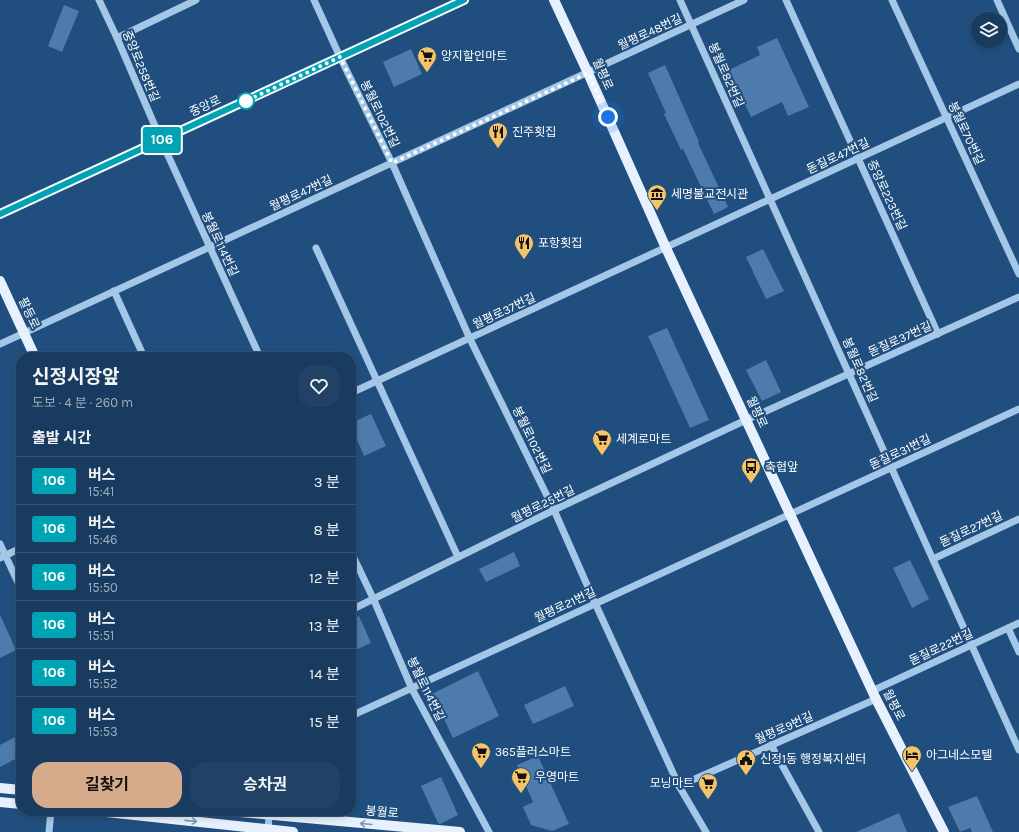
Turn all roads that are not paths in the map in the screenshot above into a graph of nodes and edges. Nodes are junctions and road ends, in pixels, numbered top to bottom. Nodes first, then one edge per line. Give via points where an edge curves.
1 (99, 0) edge
2 (196, 0) edge
3 (314, 0) edge
4 (464, 0) edge
5 (554, 0) edge
6 (680, 0) edge
7 (744, 0) edge
8 (786, 0) edge
9 (892, 0) edge
10 (996, 0) edge
11 (691, 25) junction
12 (117, 38) junction
13 (1019, 49) edge
14 (340, 57) junction
15 (588, 73) junction
16 (1019, 84) edge
17 (947, 118) junction
18 (161, 140) junction
19 (858, 159) junction
20 (392, 163) junction
21 (770, 199) junction
22 (0, 214) edge
23 (209, 248) junction
24 (316, 248) dead end
25 (666, 248) junction
26 (1019, 274) edge
27 (0, 281) edge
28 (114, 292) junction
29 (1019, 297) edge
30 (24, 333) junction
31 (938, 334) junction
32 (470, 339) junction
33 (0, 344) edge
34 (33, 352) edge
35 (142, 352) edge
36 (258, 352) edge
37 (849, 374) junction
38 (378, 381) junction
39 (356, 392) edge
40 (1019, 409) edge
41 (746, 420) junction
42 (892, 467) junction
43 (554, 510) junction
44 (789, 514) junction
45 (1019, 520) edge
46 (0, 544) edge
47 (16, 550) edge
48 (3, 557) edge
49 (458, 557) junction
50 (933, 559) junction
51 (356, 562) edge
52 (16, 580) edge
53 (373, 598) junction
54 (595, 603) junction
55 (356, 607) edge
56 (1019, 623) edge
57 (1008, 628) junction
58 (972, 645) junction
59 (1019, 652) edge
60 (412, 689) junction
61 (874, 695) junction
62 (356, 714) edge
63 (771, 745) junction
64 (1019, 750) edge
65 (679, 786) junction
66 (1, 787) edge
67 (16, 789) edge
68 (0, 802) edge
69 (16, 804) edge
70 (50, 816) edge
71 (140, 816) edge
72 (269, 816) edge
73 (280, 816) edge
74 (268, 831) edge
75 (48, 832) edge
76 (292, 832) edge
77 (460, 832) edge
78 (489, 832) edge
79 (706, 832) edge
80 (819, 832) edge
81 (944, 832) edge

1 - 12 street, 중앙로258번길
2 - 12 street
3 - 14 street, 봉월로102번길
4 - 14 main road, 중앙로
5 - 15 main road, 월평로
6 - 11 street, 봉월로82번길
7 - 11 street, 월평로48번길
8 - 19 street, 중앙로223번길
9 - 17 street, 봉월로70번길
10 - 13 street
11 - 15 street, 월평로48번길
11 - 21 street, 봉월로82번길
12 - 18 street, 중앙로258번길
14 - 18 main road, 중앙로
14 - 20 street, 봉월로102번길
15 - 20 street, 월평로47번길
15 - 25 main road, 월평로
16 - 17 street, 돋질로47번길
17 - 19 street, 돋질로47번길
17 - 26 street, 봉월로70번길
18 - 22 main road, 중앙로
18 - 23 street, 봉월로114번길
19 - 21 street, 돋질로47번길
19 - 31 street, 중앙로223번길
20 - 23 street, 월평로47번길
20 - 32 street, 봉월로102번길
21 - 25 street, 돋질로47번길
21 - 37 street, 봉월로82번길
23 - 28 street, 월평로47번길
23 - 36 street, 봉월로114번길
24 - 38 street
25 - 32 street, 월평로37번길
25 - 41 main road, 월평로
27 - 30 main road, 팔등로
28 - 30 street, 월평로47번길
28 - 35 street
29 - 31 street, 돋질로37번길
30 - 33 street, 월평로47번길
30 - 34 main road, 팔등로
31 - 37 street, 돋질로37번길
32 - 38 street, 월평로37번길
32 - 43 street, 봉월로102번길
37 - 41 street, 돋질로37번길
37 - 42 street, 봉월로82번길
38 - 39 street, 월평로37번길
38 - 49 street
40 - 42 street, 돋질로31번길
41 - 43 street, 월평로25번길
41 - 44 main road, 월평로
42 - 44 street, 돋질로31번길
42 - 50 street, 봉월로82번길
43 - 49 street, 월평로25번길
43 - 54 street, 봉월로102번길
44 - 54 street, 월평로21번길
44 - 61 main road, 월평로
45 - 50 street, 돋질로27번길
46 - 48 street
47 - 48 street
48 - 52 street
49 - 53 street, 월평로25번길
50 - 58 street, 봉월로82번길
51 - 53 street, 봉월로114번길
53 - 55 street, 월평로25번길
53 - 60 street, 봉월로114번길
54 - 60 street, 월평로21번길
54 - 65 street, 봉월로102번길
56 - 57 street, 돋질로22번길
57 - 58 street, 돋질로22번길
57 - 59 street
58 - 61 street, 돋질로22번길
58 - 64 street, 봉월로82번길
60 - 62 street, 월평로21번길
60 - 78 street, 봉월로114번길
61 - 63 street, 월평로9번길
61 - 81 main road, 월평로
63 - 65 street, 월평로9번길
63 - 80 street
65 - 79 street, 봉월로102번길
66 - 67 main road
68 - 69 main road
70 - 75 street
71 -> 74 main road
72 - 74 street
77 -> 73 main road, 봉월로
74 - 76 main road

